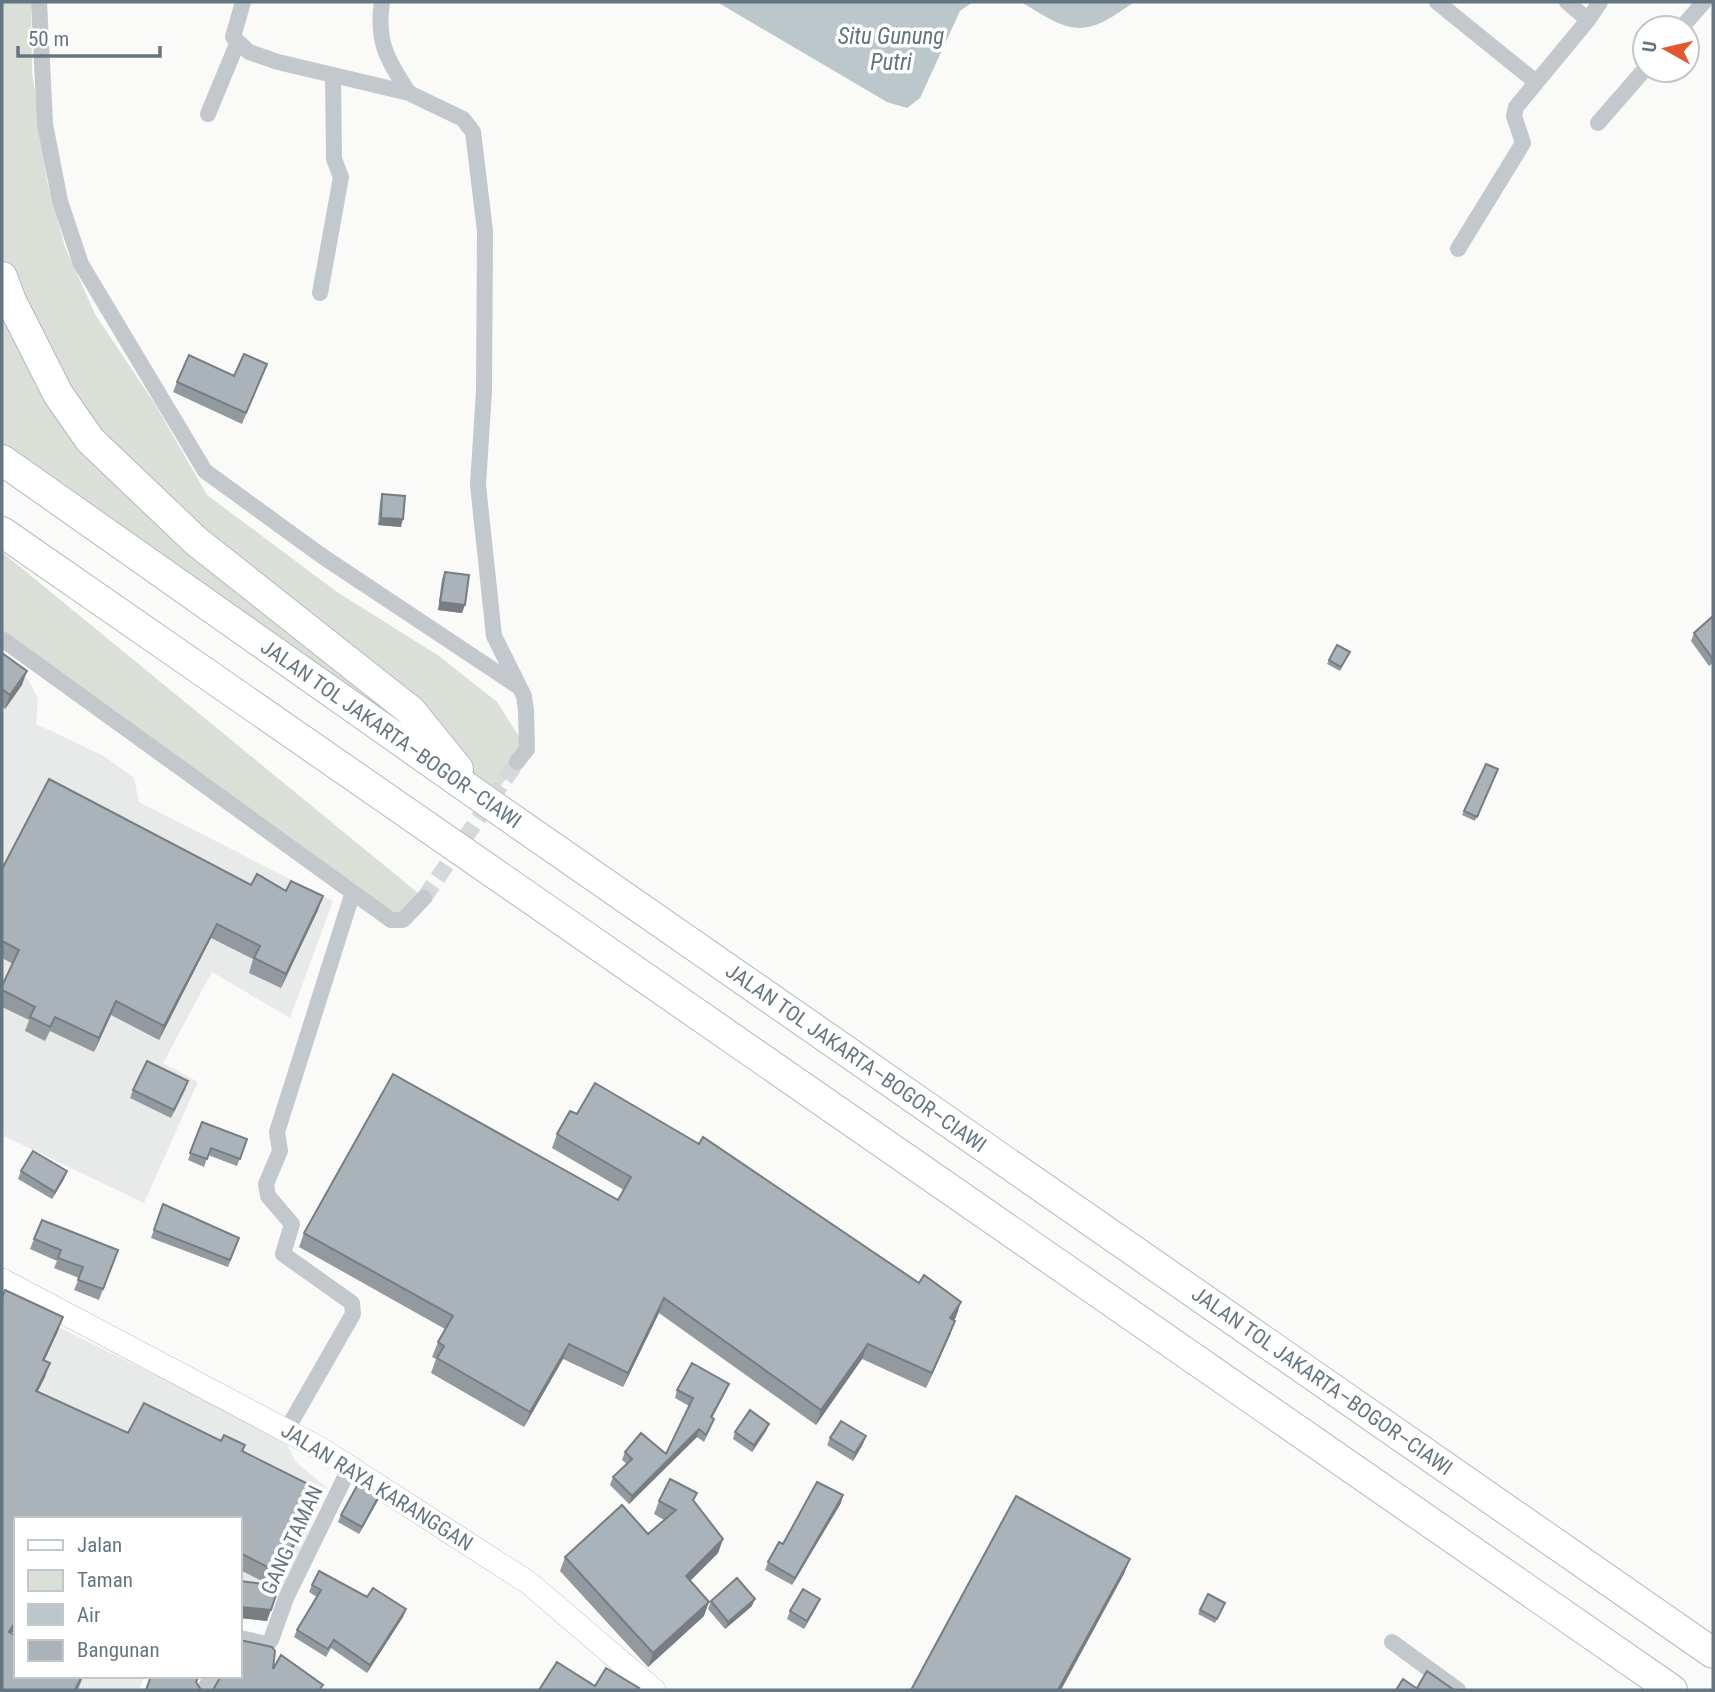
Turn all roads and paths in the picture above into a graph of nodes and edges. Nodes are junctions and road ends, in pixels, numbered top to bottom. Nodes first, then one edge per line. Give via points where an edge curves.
1 (39, 2) edge
2 (243, 2) edge
3 (382, 2) edge
4 (1437, 2) edge
5 (1567, 2) edge
6 (1600, 2) edge
7 (1588, 20) junction
8 (237, 44) junction
9 (333, 77) junction
10 (1536, 82) junction
11 (1632, 84) edge
12 (409, 93) junction
13 (208, 114) dead end
14 (1598, 123) dead end
15 (1458, 248) dead end
16 (2, 276) edge
17 (320, 293) dead end
18 (2, 460) edge
19 (2, 532) edge
20 (2, 639) edge
21 (516, 685) junction
22 (517, 762) tunnel mouth
23 (480, 796) junction
24 (352, 895) junction
25 (424, 898) tunnel mouth
26 (2, 1280) edge
27 (286, 1431) junction
28 (350, 1467) junction
29 (242, 1638) edge
30 (1392, 1642) dead end
31 (1713, 1653) edge
32 (654, 1690) edge
33 (1458, 1690) edge
34 (1672, 1690) edge

1 - 21 street via 45,124 60,201 81,264 205,471 322,556
2 - 8 street via 233,37
3 - 12 street via 381,43
4 - 10 street
5 - 7 street
6 - 7 street
7 - 10 street
8 - 9 street via 249,52
8 - 13 street
9 - 12 street
9 - 17 street via 334,159 341,177
10 - 15 street via 1514,111 1523,144
11 - 14 street
12 - 21 street via 463,119 473,132 485,231 478,485 494,636
16 - 23 highway via 58,394 90,440 196,541 411,711
18 - 23 highway, JALAN TOL JAKARTA–BOGOR–CIAWI
19 - 34 highway
20 - 24 street
21 - 22 street via 524,696 528,731 527,749
23 - 31 highway, JALAN TOL JAKARTA–BOGOR–CIAWI
24 - 25 street via 397,922
24 - 27 street via 276,1132 280,1150 266,1184 268,1196 292,1224 283,1254 352,1303 353,1314
26 - 27 street, JALAN RAYA KARANGGAN
27 - 28 street, JALAN RAYA KARANGGAN
28 - 29 street, GANG TAMAN via 286,1598 271,1640 267,1644
28 - 32 street, JALAN RAYA KARANGGAN via 528,1583
30 - 33 street

